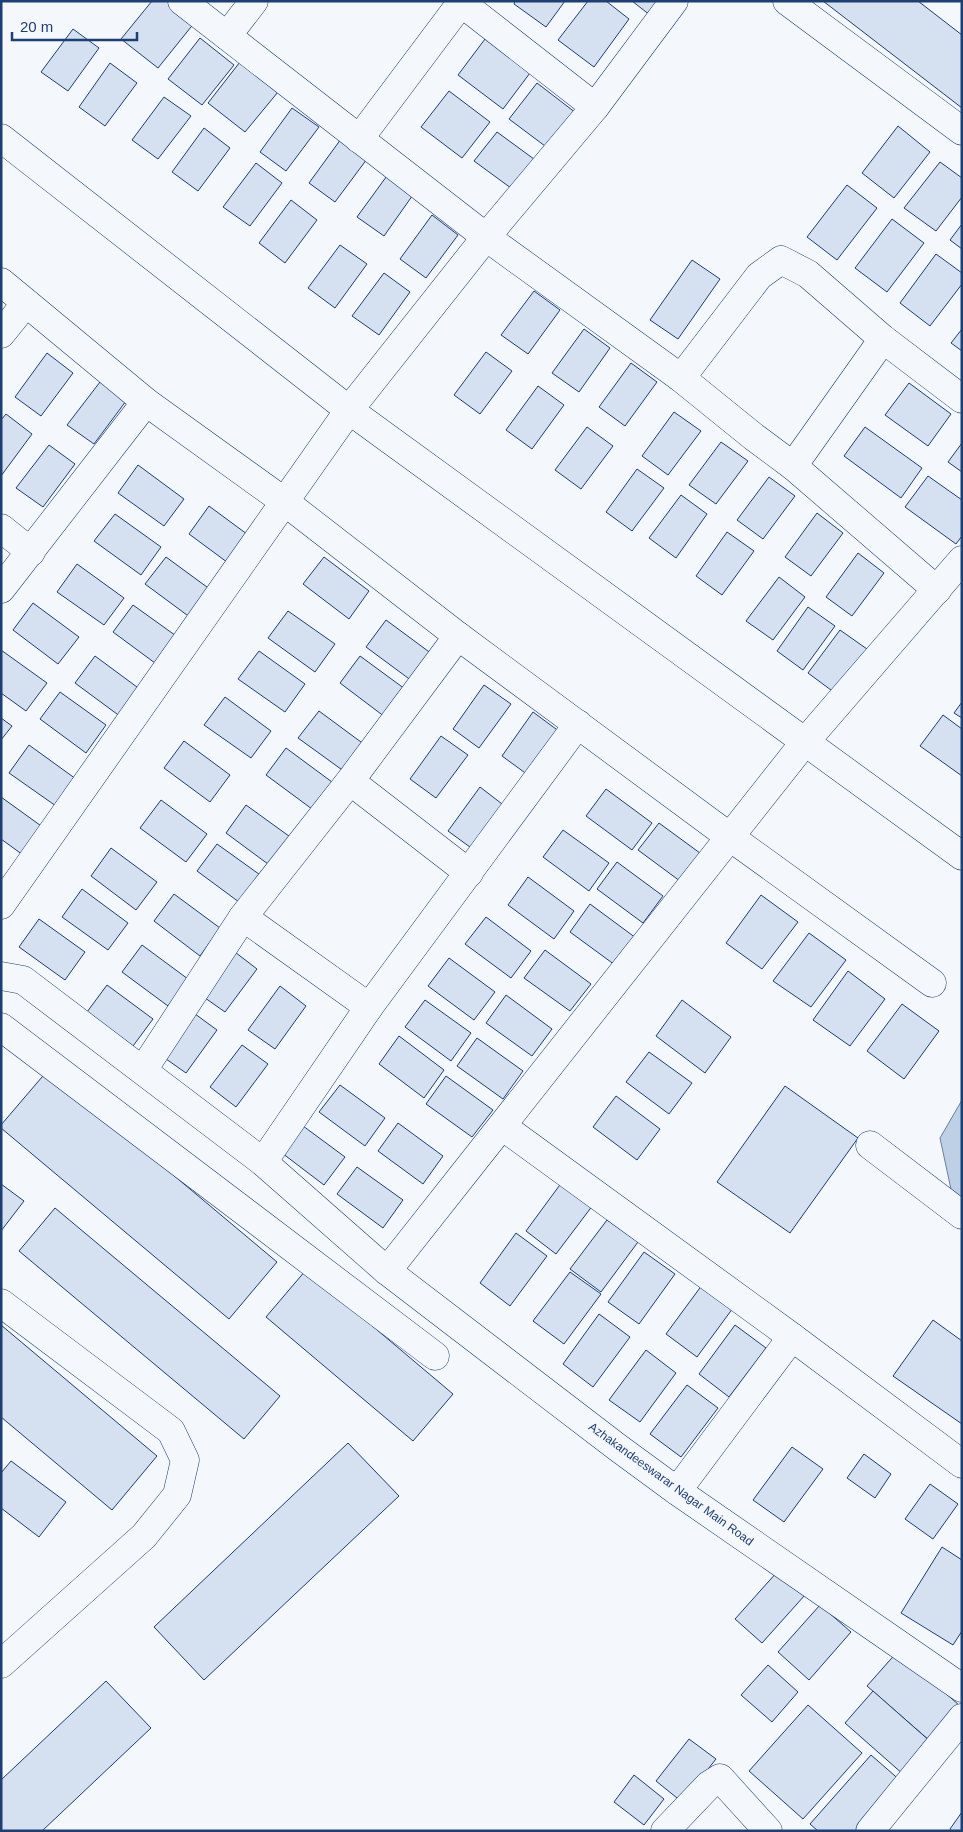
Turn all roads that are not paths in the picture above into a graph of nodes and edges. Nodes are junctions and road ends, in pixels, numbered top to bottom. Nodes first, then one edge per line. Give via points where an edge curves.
1 (182, 1) edge
2 (254, 1) edge
3 (674, 1) edge
4 (787, 1) edge
5 (460, 2) edge
6 (227, 36) junction
7 (595, 107) junction
8 (962, 131) edge
9 (1, 138) edge
10 (359, 139) junction
11 (486, 237) junction
12 (1, 282) edge
13 (26, 303) junction
14 (1, 334) edge
15 (883, 339) junction
16 (680, 378) junction
17 (962, 399) edge
18 (146, 402) junction
19 (349, 410) junction
20 (793, 466) junction
21 (285, 502) junction
22 (1, 528) edge
23 (31, 552) junction
24 (962, 560) edge
25 (1, 589) edge
26 (936, 590) junction
27 (458, 636) junction
28 (578, 724) junction
29 (804, 743) junction
30 (350, 781) junction
31 (730, 837) junction
32 (962, 856) edge
33 (469, 873) junction
34 (1, 904) edge
35 (244, 916) junction
36 (1, 976) edge
37 (932, 983) dead end
38 (369, 1007) junction
39 (1, 1027) edge
40 (143, 1070) junction
41 (502, 1126) junction
42 (870, 1145) dead end
43 (263, 1162) junction
44 (962, 1215) edge
45 (387, 1271) junction
46 (1, 1303) edge
47 (792, 1337) junction
48 (435, 1356) dead end
49 (962, 1464) edge
50 (677, 1491) junction
51 (1, 1664) edge
52 (962, 1688) edge
53 (962, 1718) edge
54 (665, 1831) edge
55 (768, 1831) edge
56 (870, 1831) edge

1 - 6 street
2 - 6 street
3 - 7 street
4 - 8 street
5 - 7 street
5 - 10 street
6 - 10 street
7 - 11 street
9 - 19 street
10 - 11 street
11 - 16 street
11 - 19 street
12 - 13 street
13 - 14 street
13 - 18 street
15 - 16 street via 808,274 781,260 759,276
15 - 17 street
15 - 20 street
16 - 20 street
18 - 21 street
18 - 23 street
19 - 21 street
19 - 29 street
20 - 26 street
21 - 27 street
21 - 34 street
22 - 23 street
23 - 25 street
24 - 26 street
26 - 29 street
27 - 28 street
27 - 30 street
28 - 31 street
28 - 33 street
29 - 31 street
29 - 32 street
30 - 33 street
30 - 35 street
31 - 37 street
31 - 41 street
33 - 38 street
35 - 38 street
35 - 40 street
36 - 40 street, Azhakandeeswarar Nagar Main Road via 23,980
38 - 43 street
39 - 48 street
40 - 43 street, Azhakandeeswarar Nagar Main Road
41 - 45 street
41 - 47 street
42 - 44 street
43 - 45 street, Azhakandeeswarar Nagar Main Road
45 - 50 street, Azhakandeeswarar Nagar Main Road
46 - 51 street via 171,1431 186,1460 177,1495 144,1536
47 - 49 street
47 - 50 street
50 - 52 street, Azhakandeeswarar Nagar Main Road
53 - 56 street
54 - 55 street via 709,1785 720,1778

